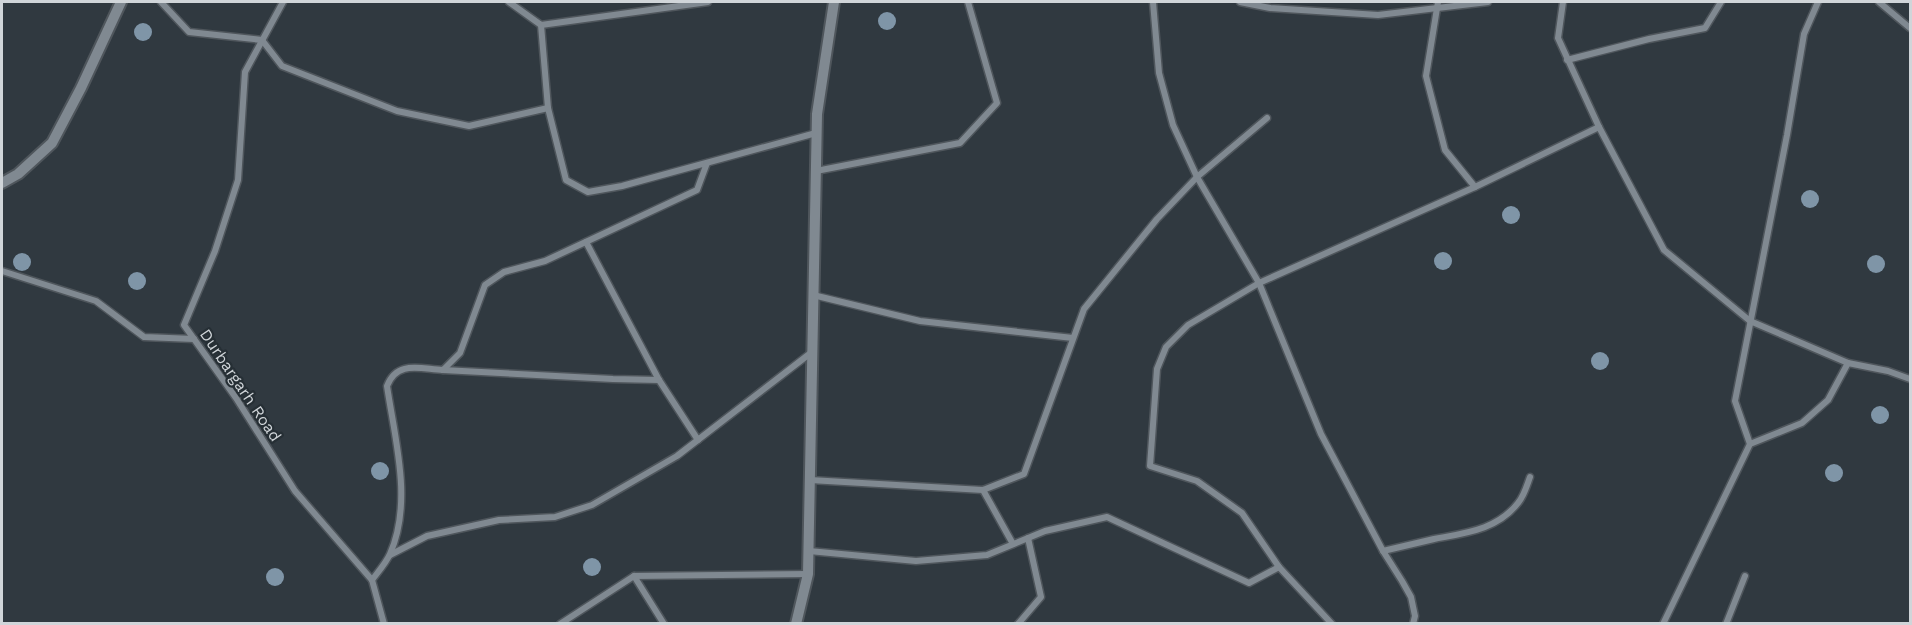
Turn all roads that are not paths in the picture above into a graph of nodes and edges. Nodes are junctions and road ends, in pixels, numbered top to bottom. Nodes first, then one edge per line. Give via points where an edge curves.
1 (121, 2) edge
2 (161, 2) edge
3 (283, 2) edge
4 (509, 2) edge
5 (708, 2) edge
6 (834, 2) edge
7 (968, 2) edge
8 (1153, 2) edge
9 (1244, 2) edge
10 (1488, 2) edge
11 (1563, 2) edge
12 (1721, 2) edge
13 (1818, 2) edge
14 (1879, 2) edge
15 (1438, 4) edge
16 (541, 24) junction
17 (1911, 28) edge
18 (262, 40) junction
19 (1567, 60) junction
20 (548, 108) junction
21 (1268, 118) dead end
22 (1599, 127) junction
23 (816, 133) junction
24 (707, 163) junction
25 (816, 171) junction
26 (1197, 177) junction
27 (2, 183) edge
28 (1475, 187) junction
29 (586, 242) junction
30 (2, 272) edge
31 (1259, 283) junction
32 (813, 296) junction
33 (1750, 321) junction
34 (1073, 338) junction
35 (194, 339) junction
36 (812, 352) junction
37 (1848, 363) junction
38 (443, 370) junction
39 (1911, 379) edge
40 (659, 380) junction
41 (698, 440) junction
42 (1750, 444) junction
43 (1530, 477) dead end
44 (810, 480) junction
45 (983, 490) junction
46 (1028, 538) junction
47 (1013, 544) junction
48 (1383, 551) junction
49 (809, 552) junction
50 (390, 555) junction
51 (1278, 567) junction
52 (808, 573) junction
53 (634, 576) junction
54 (1745, 576) dead end
55 (372, 580) junction
56 (384, 624) edge
57 (560, 624) edge
58 (664, 624) edge
59 (796, 624) edge
60 (1018, 624) edge
61 (1332, 624) edge
62 (1413, 624) edge
63 (1663, 624) edge
64 (1726, 624) edge

1 - 27 street via 52,143
2 - 18 street via 189,32
3 - 18 street, Durbargarh Road
4 - 16 street
5 - 16 street
6 - 23 street
7 - 25 street via 997,103 960,143
8 - 26 street via 1159,73 1173,125
9 - 15 street via 1270,8 1378,15
10 - 15 street
11 - 19 street via 1558,38
12 - 19 street via 1705,28
13 - 33 street via 1804,34
14 - 17 street
15 - 28 street via 1426,76 1445,150
16 - 20 street
18 - 20 street via 282,66 397,111 469,126
18 - 35 street, Durbargarh Road via 245,72 238,180 184,325
19 - 22 street
20 - 24 street via 566,180 588,192
21 - 26 street
22 - 28 street
22 - 33 street via 1664,250
23 - 24 street
23 - 25 street
24 - 29 street via 697,190
25 - 32 street
26 - 31 street
26 - 34 street via 1157,219 1084,309
28 - 31 street
29 - 38 street via 545,261 504,272 485,285 460,353
29 - 40 street
30 - 35 street via 96,301 144,337
31 - 48 street via 1321,434
31 - 51 street via 1188,325 1166,347 1157,369 1150,466 1197,481 1242,513
32 - 34 street via 920,321
32 - 36 street
33 - 37 street
33 - 42 street via 1735,402
34 - 45 street via 1024,474
35 - 55 street, Durbargarh Road via 295,491
36 - 41 street
36 - 44 street
37 - 39 street
37 - 42 street via 1828,400 1802,423
38 - 40 street
38 - 50 street via 405,368 396,371 387,386 400,467 402,515
40 - 41 street
41 - 50 street via 592,505 555,517 499,520 427,536
42 - 63 street
43 - 48 street via 1520,502 1494,524
44 - 45 street
44 - 49 street
45 - 47 street
46 - 47 street
46 - 51 street via 1107,517 1249,583
46 - 60 street via 1041,597
47 - 49 street via 987,555 916,561
48 - 62 street via 1411,597
49 - 52 street
50 - 55 street
51 - 61 street
52 - 53 street
52 - 59 street
53 - 57 street
53 - 58 street
54 - 64 street
55 - 56 street, Durbargarh Road

